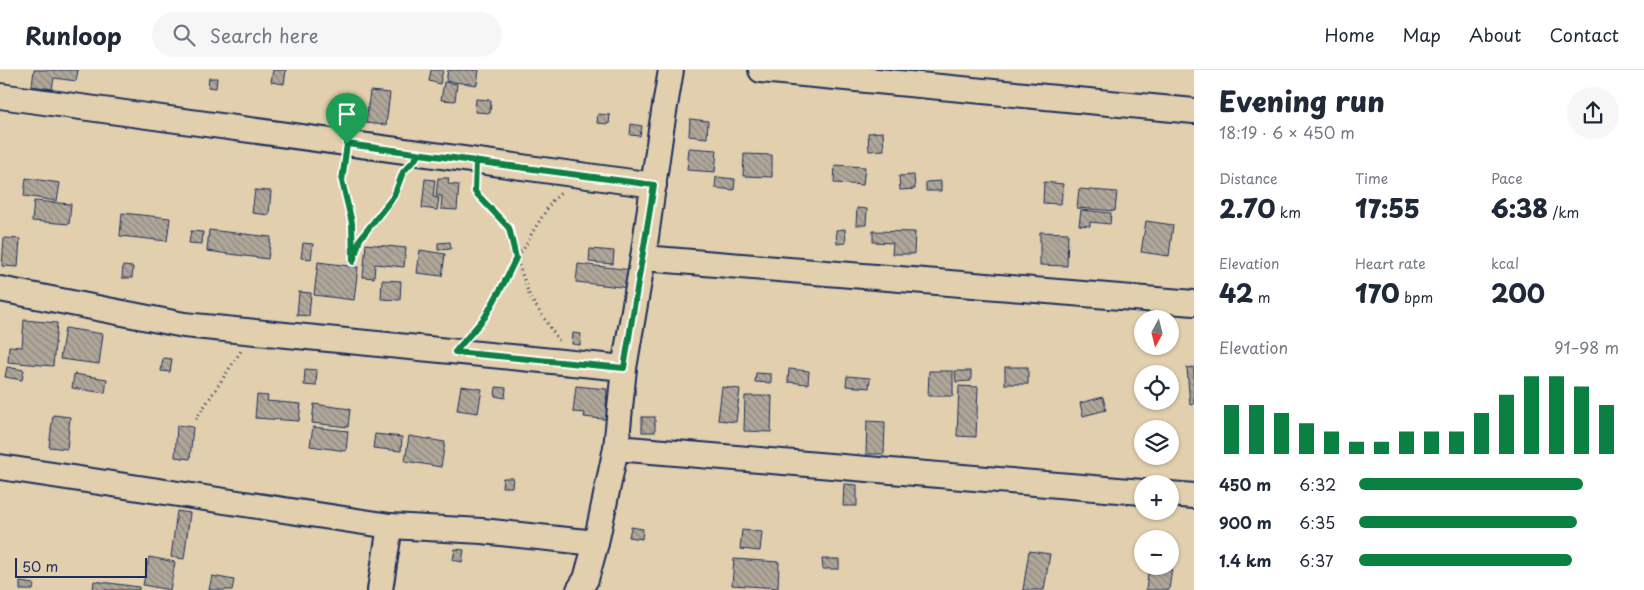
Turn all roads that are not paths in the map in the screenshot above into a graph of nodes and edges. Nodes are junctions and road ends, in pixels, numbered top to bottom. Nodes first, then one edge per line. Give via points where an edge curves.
1 (671, 70) edge
2 (761, 70) edge
3 (0, 96) edge
4 (1194, 111) edge
5 (654, 185) junction
6 (643, 258) junction
7 (0, 289) edge
8 (1194, 303) edge
9 (624, 368) junction
10 (616, 448) junction
11 (0, 466) edge
12 (1134, 491) edge
13 (1179, 495) edge
14 (1194, 496) edge
15 (390, 526) junction
16 (596, 543) junction
17 (586, 586) edge
18 (380, 590) edge

1 - 5 street
2 - 4 street
3 - 5 street
5 - 6 street
6 - 8 street
6 - 9 street
7 - 9 street via 184,325
9 - 10 street
10 - 12 street
10 - 16 street
11 - 15 street
13 - 14 street
15 - 16 street via 482,531
15 - 18 street
16 - 17 street

